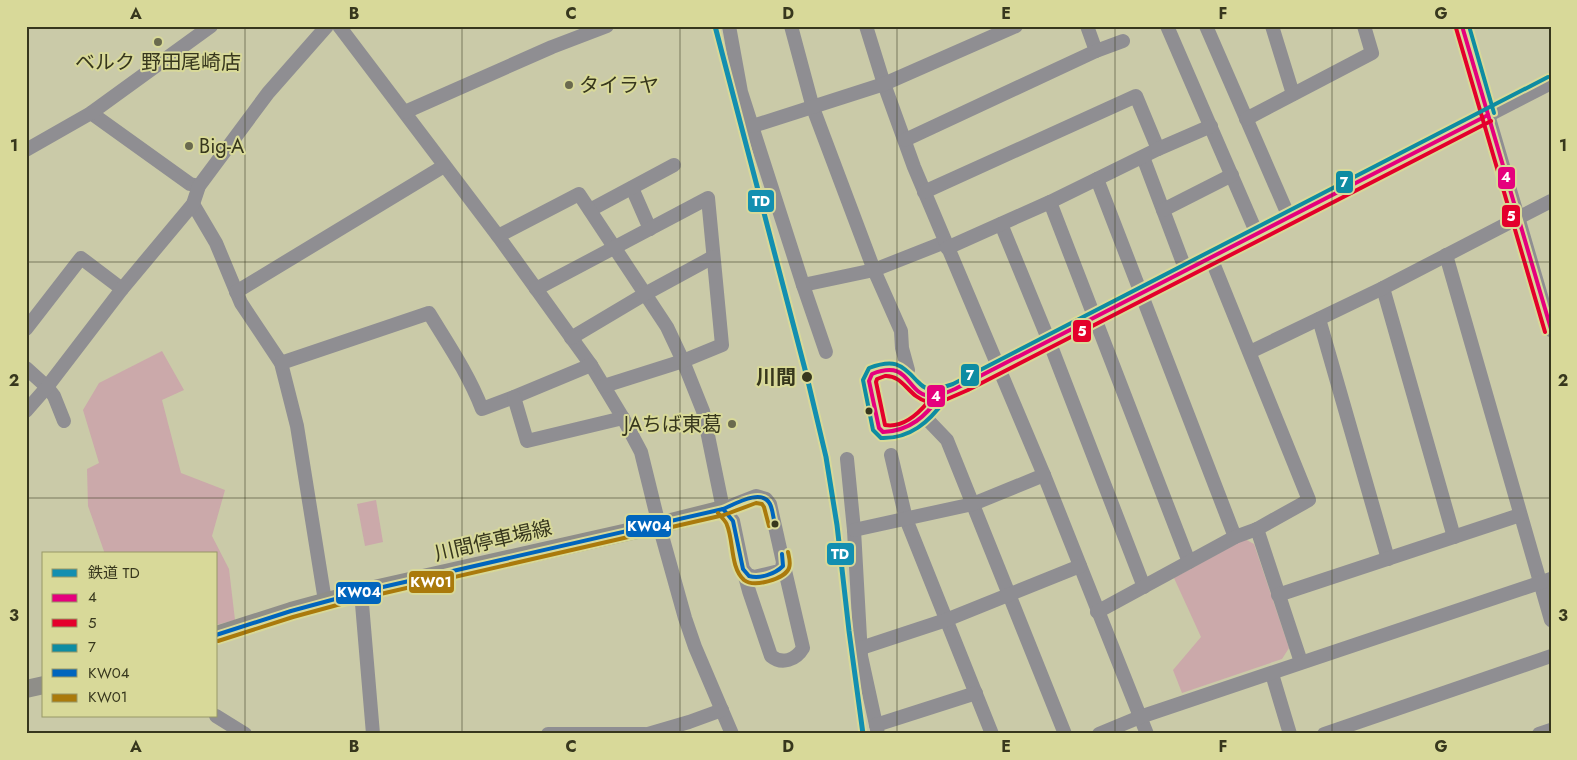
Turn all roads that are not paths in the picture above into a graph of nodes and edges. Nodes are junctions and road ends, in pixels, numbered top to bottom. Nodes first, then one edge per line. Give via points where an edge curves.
1 (211, 26) edge
2 (327, 26) edge
3 (339, 26) edge
4 (607, 26) edge
5 (729, 26) edge
6 (791, 26) edge
7 (1016, 26) edge
8 (1087, 26) edge
9 (1167, 26) edge
10 (1206, 26) edge
11 (1272, 26) edge
12 (1364, 26) edge
13 (1462, 26) edge
14 (871, 28) edge
15 (1123, 41) dead end
16 (1096, 51) junction
17 (1551, 83) edge
18 (884, 84) junction
19 (1292, 94) junction
20 (813, 108) junction
21 (405, 112) junction
22 (91, 113) junction
23 (1488, 115) junction
24 (1246, 119) junction
25 (753, 126) junction
26 (1211, 126) junction
27 (905, 140) junction
28 (1158, 149) junction
29 (26, 150) edge
30 (1143, 157) junction
31 (674, 165) dead end
32 (444, 166) junction
33 (1232, 175) junction
34 (1097, 179) junction
35 (199, 186) junction
36 (632, 188) junction
37 (924, 192) junction
38 (1551, 200) edge
39 (1050, 202) junction
40 (193, 204) junction
41 (590, 210) junction
42 (1163, 210) junction
43 (1289, 217) junction
44 (1517, 217) junction
45 (1001, 224) junction
46 (650, 229) junction
47 (1257, 234) junction
48 (498, 236) junction
49 (946, 245) junction
50 (614, 248) junction
51 (1446, 255) junction
52 (713, 257) junction
53 (1211, 258) junction
54 (874, 270) junction
55 (1186, 271) junction
56 (804, 285) junction
57 (1383, 288) junction
58 (122, 289) junction
59 (536, 289) junction
60 (236, 292) junction
61 (646, 294) junction
62 (1140, 294) junction
63 (1094, 318) junction
64 (1319, 319) junction
65 (26, 329) edge
66 (1551, 330) edge
67 (571, 338) junction
68 (1049, 341) junction
69 (826, 352) dead end
70 (1250, 352) junction
71 (684, 361) junction
72 (281, 363) junction
73 (591, 365) junction
74 (998, 367) junction
75 (26, 368) edge
76 (905, 376) junction
77 (604, 386) junction
78 (47, 388) junction
79 (941, 395) junction
80 (514, 397) junction
81 (26, 411) edge
82 (924, 416) junction
83 (623, 418) junction
84 (64, 421) dead end
85 (891, 455) dead end
86 (847, 460) dead end
87 (1044, 475) junction
88 (973, 504) junction
89 (731, 511) junction
90 (1520, 515) junction
91 (906, 520) junction
92 (658, 525) junction
93 (1257, 529) junction
94 (854, 530) junction
95 (1235, 537) junction
96 (1454, 537) junction
97 (1388, 559) junction
98 (783, 562) junction
99 (1189, 562) junction
100 (1080, 566) junction
101 (743, 568) junction
102 (1545, 581) edge
103 (1144, 586) junction
104 (361, 592) junction
105 (1010, 595) junction
106 (1278, 595) junction
107 (325, 602) junction
108 (1097, 612) junction
109 (946, 620) junction
110 (1551, 620) edge
111 (218, 634) edge
112 (861, 648) junction
113 (1551, 656) edge
114 (1301, 662) junction
115 (1272, 674) junction
116 (42, 685) edge
117 (26, 689) edge
118 (976, 693) junction
119 (722, 710) junction
120 (218, 717) edge
121 (1140, 717) junction
122 (877, 729) edge
123 (1551, 730) edge
124 (245, 734) edge
125 (373, 734) edge
126 (548, 734) edge
127 (646, 734) edge
128 (732, 734) edge
129 (992, 734) edge
130 (1065, 734) edge
131 (1099, 734) edge
132 (1147, 734) edge
133 (1290, 734) edge
134 (1324, 734) edge
135 (1539, 734) edge

1 - 22 street
2 - 35 street via 268,93
3 - 21 street
4 - 21 street
5 - 25 street via 742,92
6 - 20 street
7 - 18 street
8 - 16 street
9 - 26 street
10 - 24 street
11 - 19 street
12 - 19 street via 1372,53
13 - 23 street
14 - 18 street
15 - 16 street
16 - 27 street
17 - 23 street
18 - 20 street
18 - 27 street
19 - 24 street
20 - 25 street
20 - 54 street
21 - 32 street
22 - 29 street
22 - 35 street via 190,184
23 - 43 street
23 - 44 street
24 - 43 street
25 - 56 street
26 - 28 street
26 - 33 street
27 - 37 street
28 - 30 street
28 - 37 street via 1136,96
30 - 34 street
30 - 42 street
31 - 36 street
32 - 48 street
32 - 60 street
33 - 42 street
33 - 47 street
34 - 39 street
34 - 62 street
35 - 40 street
36 - 41 street
36 - 46 street
37 - 49 street
38 - 44 street
39 - 45 street
39 - 63 street
40 - 58 street
40 - 60 street via 216,243
41 - 48 street via 579,194
41 - 50 street
42 - 55 street
43 - 47 street
44 - 51 street
44 - 66 street
45 - 49 street
45 - 68 street
46 - 50 street
46 - 52 street via 708,198
47 - 53 street
48 - 59 street
49 - 54 street
49 - 74 street
50 - 59 street
50 - 61 street
51 - 57 street
51 - 90 street
52 - 61 street
52 - 71 street via 722,345
53 - 55 street
53 - 70 street
54 - 56 street
54 - 76 street via 901,331 908,370
55 - 62 street
56 - 69 street
57 - 64 street
57 - 96 street
58 - 65 street via 81,258
58 - 78 street
59 - 67 street
60 - 72 street
61 - 67 street
61 - 71 street
62 - 63 street
62 - 95 street
63 - 68 street
63 - 99 street
64 - 70 street
64 - 97 street
67 - 73 street
68 - 74 street
68 - 103 street
70 - 93 street via 1309,500
71 - 77 street
71 - 89 street via 703,411
72 - 80 street via 430,313 461,364 482,409
72 - 107 street via 297,426
73 - 77 street
73 - 80 street
74 - 79 street
74 - 87 street
75 - 78 street
76 - 79 street via 920,393
76 - 82 street via 887,369 872,374 869,381 879,428 883,432 900,430
77 - 83 street
78 - 81 street
78 - 84 street via 54,396
79 - 82 street
80 - 83 street via 527,441
82 - 88 street via 947,440
83 - 92 street via 641,452
85 - 91 street
86 - 94 street
87 - 88 street
87 - 100 street
88 - 91 street
88 - 105 street
89 - 92 main road, 川間停車場線
89 - 98 street via 760,496 766,499 770,504
89 - 101 street
90 - 96 street
90 - 102 street
91 - 94 street
91 - 109 street
92 - 104 main road, 川間停車場線
92 - 119 street via 695,647
93 - 95 street
93 - 106 street
94 - 112 street
95 - 99 street
96 - 97 street
97 - 106 street
98 - 101 street via 779,571 754,577
98 - 101 street via 802,648 795,658 783,661 771,656
99 - 103 street
100 - 105 street
100 - 108 street
102 - 110 street
102 - 114 street
103 - 108 street
104 - 107 main road, 川間停車場線
104 - 125 street
105 - 109 street
105 - 130 street
106 - 114 street
107 - 111 main road, 川間停車場線
108 - 121 street
109 - 112 street
109 - 118 street
112 - 122 street
113 - 134 street
114 - 115 street
115 - 121 street
115 - 133 street
116 - 117 main road
118 - 122 street
118 - 129 street
119 - 127 street
119 - 128 street
120 - 124 street
121 - 131 street
121 - 132 street
123 - 135 street
126 - 127 street

